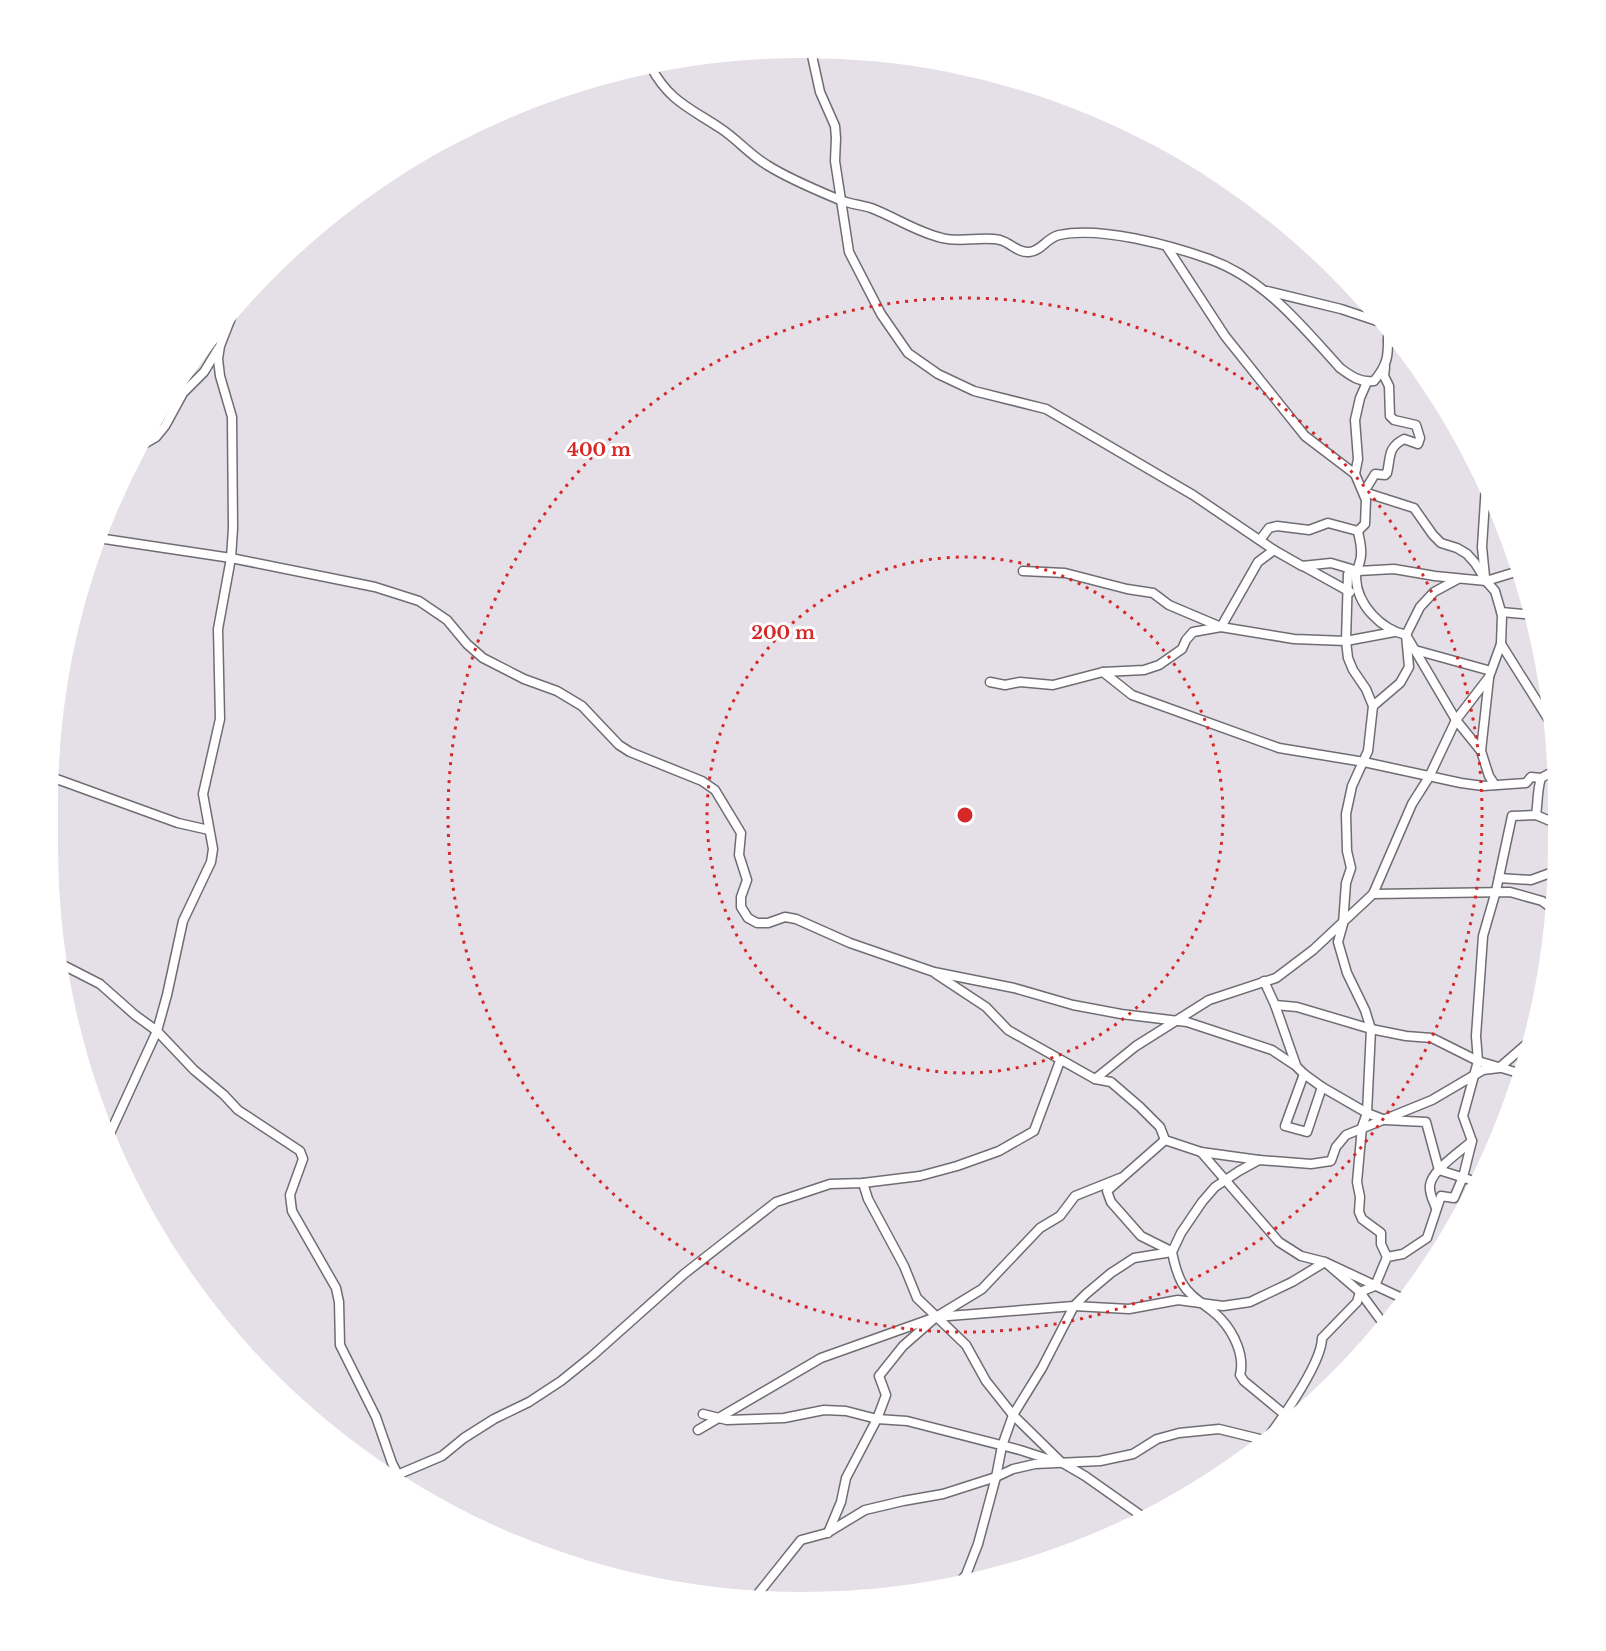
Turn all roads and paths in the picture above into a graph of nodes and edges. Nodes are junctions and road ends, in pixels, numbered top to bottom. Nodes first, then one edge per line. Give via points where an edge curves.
1 (813, 58) edge
2 (654, 74) edge
3 (842, 201) junction
4 (1167, 247) junction
5 (1264, 290) junction
6 (1368, 318) edge
7 (224, 335) edge
8 (1388, 343) edge
9 (220, 346) junction
10 (1385, 367) junction
11 (1367, 382) junction
12 (154, 438) edge
13 (1355, 474) junction
14 (1364, 492) junction
15 (1487, 509) edge
16 (1358, 531) junction
17 (107, 539) edge
18 (1260, 540) junction
19 (1274, 550) junction
20 (231, 558) junction
21 (1302, 566) junction
22 (1023, 571) dead end
23 (1358, 571) junction
24 (1511, 573) edge
25 (1461, 577) junction
26 (1485, 581) junction
27 (1348, 590) junction
28 (1361, 598) junction
29 (1501, 612) junction
30 (1523, 614) edge
31 (1221, 627) junction
32 (1394, 632) junction
33 (1406, 636) junction
34 (1346, 641) junction
35 (1501, 644) junction
36 (1415, 650) junction
37 (1103, 672) junction
38 (1490, 674) junction
39 (990, 682) dead end
40 (1373, 706) junction
41 (1541, 708) edge
42 (1456, 720) junction
43 (1481, 751) junction
44 (1364, 762) junction
45 (1547, 775) edge
46 (1429, 777) junction
47 (1541, 778) junction
48 (59, 780) edge
49 (1496, 785) junction
50 (1536, 815) junction
51 (1548, 820) edge
52 (209, 830) junction
53 (1547, 874) edge
54 (1499, 878) junction
55 (1496, 891) junction
56 (1373, 894) junction
57 (1545, 904) edge
58 (1343, 924) junction
59 (69, 968) edge
60 (934, 972) junction
61 (1264, 981) junction
62 (1275, 1005) junction
63 (1174, 1021) junction
64 (1371, 1029) junction
65 (157, 1031) junction
66 (1519, 1051) edge
67 (1060, 1061) junction
68 (1478, 1061) junction
69 (1296, 1066) junction
70 (1499, 1068) junction
71 (1513, 1072) edge
72 (1304, 1074) junction
73 (1473, 1077) junction
74 (1095, 1079) junction
75 (1322, 1087) junction
76 (1367, 1113) junction
77 (1385, 1120) junction
78 (113, 1127) edge
79 (1362, 1127) junction
80 (1165, 1140) junction
81 (1472, 1141) junction
82 (1201, 1152) junction
83 (1259, 1160) junction
84 (1439, 1170) junction
85 (1463, 1177) junction
86 (1120, 1179) junction
87 (1470, 1179) edge
88 (1224, 1180) junction
89 (863, 1184) junction
90 (1436, 1208) junction
91 (1172, 1252) junction
92 (1387, 1257) junction
93 (1325, 1262) junction
94 (1375, 1286) junction
95 (1360, 1292) junction
96 (1398, 1296) edge
97 (1202, 1304) junction
98 (1074, 1306) junction
99 (936, 1317) junction
100 (1380, 1319) edge
101 (703, 1414) dead end
102 (1284, 1414) junction
103 (1013, 1415) junction
104 (720, 1418) junction
105 (1281, 1418) edge
106 (877, 1419) junction
107 (698, 1430) dead end
108 (1257, 1438) edge
109 (1002, 1446) junction
110 (1060, 1462) junction
111 (396, 1471) edge
112 (400, 1474) edge
113 (996, 1477) junction
114 (1137, 1513) edge
115 (828, 1533) junction
116 (966, 1574) edge
117 (760, 1591) edge

1 - 3 street via 820,92 835,126 835,161
2 - 3 street via 671,96 766,165
3 - 4 street via 871,208 945,239 1000,240 1028,253 1060,234 1117,235
3 - 18 street via 849,252 881,314 908,353 974,391 1046,409 1193,495
4 - 5 street via 1211,260
4 - 13 street via 1225,336 1305,436
5 - 6 street
5 - 11 street via 1340,368
7 - 9 street
8 - 10 street
9 - 12 street
9 - 20 street via 220,376 232,417
10 - 11 street via 1374,381
10 - 14 street via 1390,416 1416,425 1420,438 1418,444 1404,439 1394,445 1387,473 1375,474
11 - 13 street via 1355,420
13 - 14 street
14 - 16 street via 1365,524
14 - 26 street via 1414,508 1432,535 1467,555
15 - 26 street via 1482,547
16 - 18 street via 1328,523 1309,530 1277,526 1269,528
16 - 23 street via 1362,554
17 - 20 street
18 - 19 street
19 - 21 street
19 - 31 street via 1258,562
20 - 52 street via 218,630 220,719 203,794
20 - 60 street via 375,587 419,601 447,620 483,658 582,706 619,745 715,790 741,833 739,855 747,880 741,907 748,918 757,923 785,917 796,919 850,943
21 - 23 street via 1331,563
21 - 27 street
22 - 31 street via 1065,573 1153,593 1169,605
23 - 25 street via 1394,569
23 - 27 street via 1348,574
23 - 28 street
24 - 26 street
25 - 26 street
25 - 33 street via 1434,592 1420,607
26 - 29 street via 1495,591
27 - 28 street
27 - 34 street
28 - 32 street via 1378,620
29 - 30 street
29 - 35 street
31 - 34 street via 1294,639
31 - 37 street via 1193,632 1182,649 1159,665 1144,670
32 - 33 street
32 - 34 street
33 - 36 street
33 - 40 street via 1410,667 1400,683
34 - 40 street via 1348,658
35 - 38 street
35 - 41 street
36 - 38 street
36 - 42 street
37 - 39 street via 1053,685
37 - 44 street via 1132,695 1280,748
38 - 42 street
38 - 43 street
40 - 44 street
42 - 43 street
42 - 46 street
43 - 49 street
44 - 46 street
44 - 58 street via 1352,786 1346,814 1351,868
45 - 47 street
46 - 49 street
46 - 56 street via 1412,804
47 - 49 street
47 - 50 street
48 - 52 street via 178,823
50 - 51 street
50 - 54 street via 1512,816
52 - 65 street via 211,862 183,921
53 - 54 street via 1530,879
54 - 55 street
55 - 56 street
55 - 57 street via 1525,895
55 - 68 street via 1483,936
56 - 58 street
58 - 61 street via 1293,967
58 - 64 street via 1338,942
59 - 65 street via 100,984
60 - 63 street via 1014,988 1072,1005
60 - 67 street via 986,1007 1008,1030
61 - 62 street
61 - 63 street via 1209,1000
62 - 64 street via 1297,1007
62 - 69 street
63 - 69 street via 1272,1050
63 - 74 street
64 - 68 street via 1432,1038
64 - 76 street
65 - 78 street
65 - 111 street via 238,1110 300,1151 303,1159 291,1195 292,1211 336,1288 340,1345 376,1417
66 - 70 street
67 - 74 street
67 - 89 street via 1034,1131 999,1151 957,1166
68 - 70 street
68 - 73 street
69 - 72 street
70 - 71 street
70 - 73 street via 1483,1070
72 - 75 street
72 - 75 street via 1285,1126 1307,1132
73 - 77 street
73 - 81 street via 1463,1116
74 - 80 street via 1111,1082 1120,1089 1160,1127
75 - 76 street
76 - 77 street
76 - 79 street
77 - 79 street
77 - 84 street via 1426,1122
79 - 83 street via 1346,1135 1331,1161 1311,1164
79 - 92 street via 1357,1182 1359,1212 1381,1233
80 - 82 street
80 - 86 street
81 - 84 street
81 - 85 street
82 - 83 street
82 - 88 street
83 - 88 street
84 - 85 street
84 - 90 street via 1430,1183
85 - 87 street
85 - 90 street via 1455,1198 1441,1196
86 - 91 street via 1107,1191 1111,1202 1141,1236
86 - 99 street via 1075,1196 1060,1216 1040,1228 982,1289
88 - 91 street via 1202,1202
88 - 93 street via 1279,1242 1301,1256
89 - 99 street via 917,1298
89 - 112 street via 830,1184 776,1202 684,1274 561,1381 494,1419 442,1456
90 - 92 street via 1427,1238 1402,1254
91 - 97 street via 1183,1285
91 - 98 street via 1134,1258
92 - 94 street
93 - 94 street
93 - 95 street
93 - 97 street via 1250,1302
94 - 95 street
94 - 96 street
95 - 100 street
95 - 102 street via 1357,1302 1322,1338 1313,1366
97 - 98 street via 1178,1300 1129,1309
97 - 102 street via 1220,1318 1232,1335 1241,1356 1240,1375 1244,1381
98 - 99 street
98 - 103 street
99 - 103 street via 966,1345 986,1381
99 - 104 street via 821,1358
99 - 106 street via 903,1346 879,1376 886,1395
101 - 104 street
102 - 105 street
103 - 109 street
103 - 110 street
104 - 106 street via 784,1418 824,1410
104 - 107 street
106 - 109 street via 907,1421
106 - 115 street via 846,1478
108 - 110 street via 1219,1429 1179,1432 1157,1439 1133,1454 1100,1461
109 - 110 street
109 - 113 street
110 - 113 street via 1013,1469
110 - 114 street
113 - 115 street via 943,1494 865,1510
113 - 116 street
115 - 117 street via 801,1540

